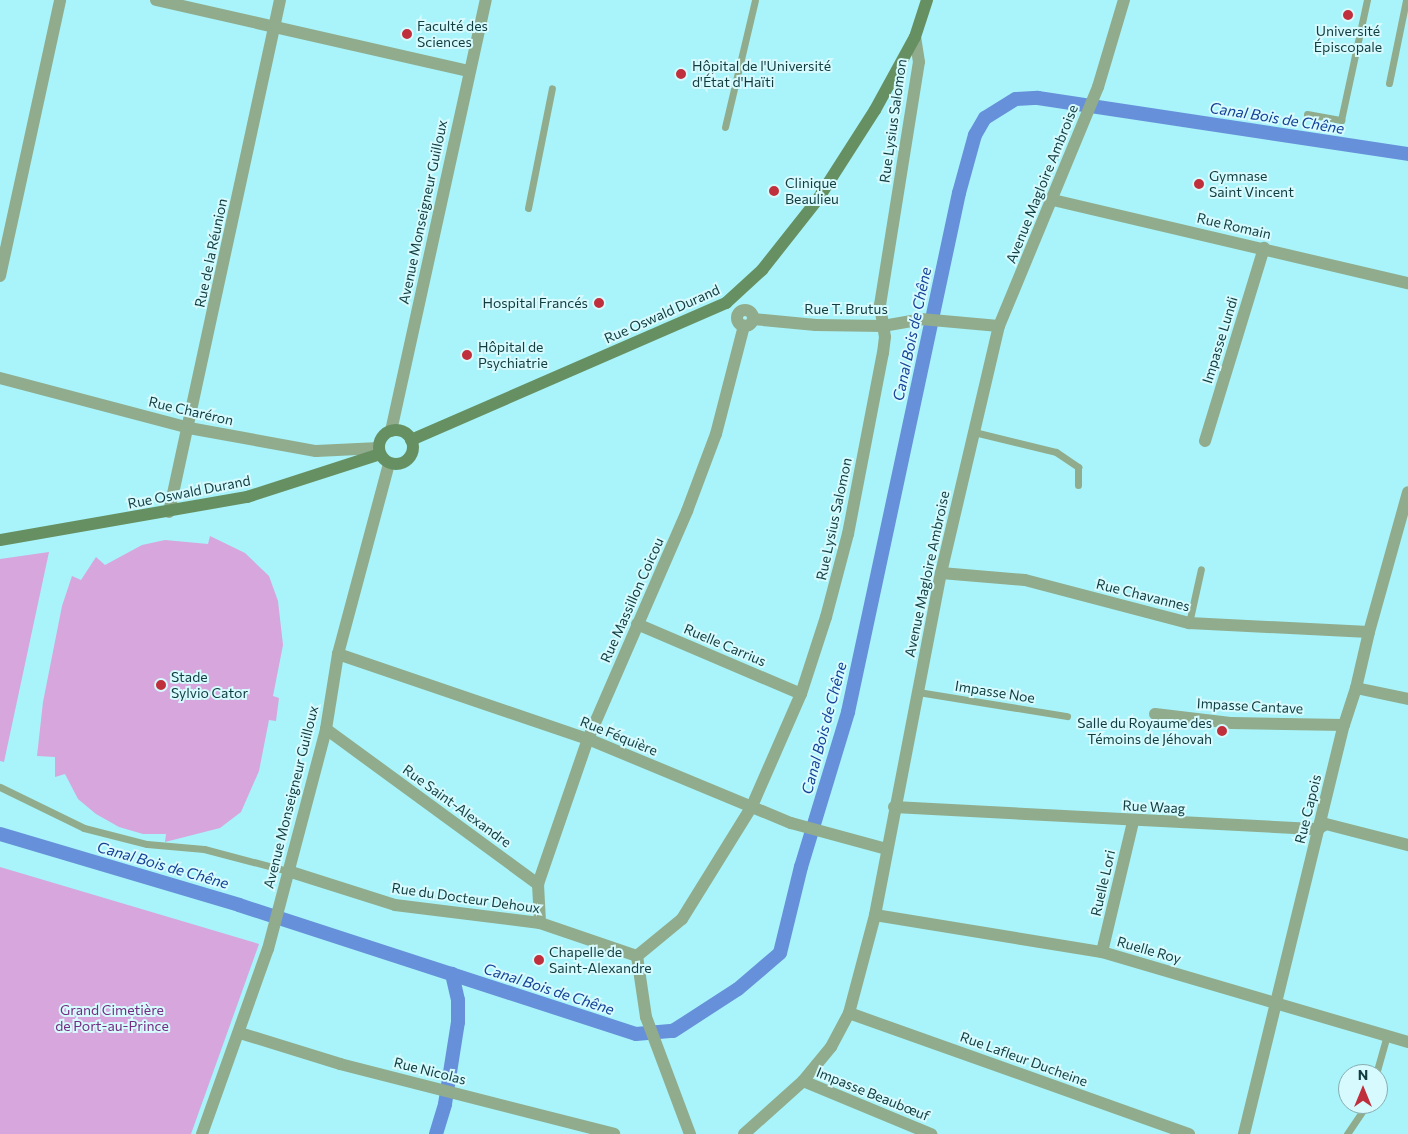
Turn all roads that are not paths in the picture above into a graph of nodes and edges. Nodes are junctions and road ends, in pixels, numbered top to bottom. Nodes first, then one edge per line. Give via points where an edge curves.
1 (60, 0) edge
2 (156, 0) edge
3 (280, 0) edge
4 (486, 0) edge
5 (755, 0) edge
6 (927, 0) edge
7 (1124, 0) edge
8 (1367, 0) edge
9 (1406, 0) edge
10 (273, 28) junction
11 (915, 37) junction
12 (469, 71) junction
13 (1390, 83) dead end
14 (552, 88) dead end
15 (1307, 114) dead end
16 (725, 127) dead end
17 (1053, 200) junction
18 (528, 208) dead end
19 (1264, 248) junction
20 (0, 276) edge
21 (1408, 283) edge
22 (726, 303) junction
23 (748, 323) junction
24 (883, 326) junction
25 (999, 326) junction
26 (0, 378) edge
27 (189, 428) junction
28 (391, 431) junction
29 (974, 432) junction
30 (412, 440) junction
31 (1205, 440) dead end
32 (383, 455) junction
33 (1078, 485) dead end
34 (1408, 492) edge
35 (169, 512) junction
36 (1403, 529) edge
37 (0, 540) edge
38 (1200, 569) dead end
39 (942, 573) junction
40 (1189, 623) junction
41 (637, 624) junction
42 (1369, 632) junction
43 (338, 654) junction
44 (1356, 688) junction
45 (918, 692) junction
46 (801, 694) junction
47 (1408, 700) edge
48 (1155, 714) dead end
49 (1067, 716) dead end
50 (1344, 725) junction
51 (326, 729) junction
52 (588, 739) junction
53 (0, 787) edge
54 (752, 806) junction
55 (894, 807) junction
56 (1133, 822) junction
57 (1318, 830) junction
58 (1408, 845) edge
59 (887, 849) junction
60 (288, 871) junction
61 (538, 884) junction
62 (875, 915) junction
63 (540, 923) junction
64 (1102, 952) junction
65 (637, 956) junction
66 (1274, 1000) junction
67 (849, 1013) junction
68 (240, 1033) junction
69 (1387, 1035) junction
70 (1408, 1042) edge
71 (1379, 1064) edge
72 (803, 1081) junction
73 (1360, 1114) edge
74 (202, 1134) edge
75 (614, 1134) edge
76 (690, 1134) edge
77 (744, 1134) edge
78 (931, 1134) edge
79 (1189, 1134) edge
80 (1244, 1134) edge
81 (1346, 1134) edge

1 - 20 street
2 - 10 street
3 - 10 street, Rue de la Réunion
4 - 12 street, Avenue Monseigneur Guilloux
5 - 16 lane
6 - 11 main road, Rue Oswald Durand
7 - 17 street, Avenue Magloire Ambroise via 1098,87
8 - 15 lane via 1341,120
9 - 13 lane
10 - 12 street
10 - 27 street, Rue de la Réunion
11 - 22 main road, Rue Oswald Durand via 875,110 796,232
11 - 24 street, Rue Lysius Salomon via 919,62 880,305
12 - 28 street, Avenue Monseigneur Guilloux
14 - 18 lane
17 - 19 street, Rue Romain
17 - 25 street, Avenue Magloire Ambroise
19 - 21 street, Rue Romain
19 - 31 street, Impasse Lundi
22 - 23 street via 738,314 738,322
22 - 30 main road, Rue Oswald Durand
23 - 24 street, Rue T. Brutus
23 - 41 street, Rue Massillon Coicou via 716,434 687,511
24 - 25 street, Rue T. Brutus via 922,319
24 - 46 street, Rue Lysius Salomon via 883,353 848,534 826,618
25 - 29 street, Avenue Magloire Ambroise
26 - 27 street, Rue Charéron
27 - 32 street, Rue Charéron via 316,451
27 - 35 street, Rue de la Réunion
28 - 30 main road via 405,433
28 - 32 main road via 382,437
29 - 33 lane via 1056,452 1078,467
29 - 39 street, Avenue Magloire Ambroise
30 - 32 main road via 410,456 401,463
32 - 35 main road, Rue Oswald Durand via 247,497
32 - 43 street, Avenue Monseigneur Guilloux
34 - 36 street, Rue Capois
35 - 37 main road, Rue Oswald Durand
36 - 42 street, Rue Capois
38 - 40 lane
39 - 40 street, Rue Chavannes via 1025,580
39 - 45 street, Avenue Magloire Ambroise
40 - 42 street, Rue Chavannes
41 - 46 street, Ruelle Carrius
41 - 52 street, Rue Massillon Coicou
42 - 44 street, Rue Capois
43 - 51 street, Avenue Monseigneur Guilloux
43 - 52 street, Rue Féquière
44 - 47 street
44 - 50 street, Rue Capois
45 - 49 lane, Impasse Noe
45 - 55 street, Avenue Magloire Ambroise
46 - 54 street, Rue Lysius Salomon
48 - 50 street, Impasse Cantave via 1232,723
50 - 57 street, Rue Capois
51 - 60 street, Avenue Monseigneur Guilloux
51 - 61 street, Rue Saint-Alexandre
52 - 54 street, Rue Féquière
52 - 61 street, Rue Massillon Coicou
53 - 60 lane via 84,828 147,844 204,849
54 - 59 street, Rue Féquière via 790,823
54 - 65 street, Rue Lysius Salomon via 682,919
55 - 56 street, Rue Waag
55 - 59 street, Avenue Magloire Ambroise
56 - 57 street, Rue Waag
56 - 64 street, Ruelle Lori
57 - 58 street, Rue Waag via 1326,824
57 - 66 street, Rue Capois
59 - 62 street, Avenue Magloire Ambroise
60 - 63 street, Rue du Docteur Dehoux via 395,905
60 - 68 street, Avenue Monseigneur Guilloux via 268,949
61 - 63 street
62 - 64 street, Ruelle Roy
62 - 67 street, Avenue Magloire Ambroise
63 - 65 street, Rue du Docteur Dehoux
64 - 66 street, Ruelle Roy
65 - 76 street via 646,1017
66 - 69 street, Ruelle Roy
66 - 80 street, Rue Capois
67 - 72 street, Avenue Magloire Ambroise via 831,1047
67 - 79 street, Rue Lafleur Ducheine
68 - 74 street, Avenue Monseigneur Guilloux
68 - 75 street, Rue Nicolas via 340,1064
69 - 70 street, Ruelle Roy
69 - 71 lane
72 - 77 street, Avenue Magloire Ambroise
72 - 78 street, Impasse Beaubœuf
73 - 81 lane

